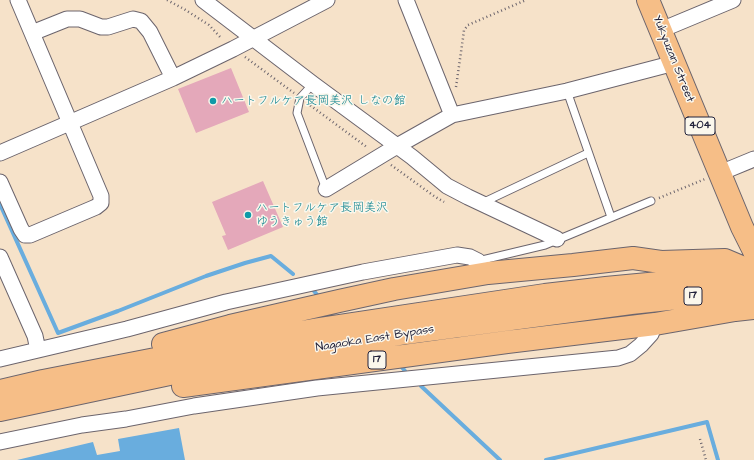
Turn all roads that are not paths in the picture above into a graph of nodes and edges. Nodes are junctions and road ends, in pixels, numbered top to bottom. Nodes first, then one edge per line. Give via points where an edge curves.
1 (18, 0) edge
2 (203, 0) edge
3 (327, 0) edge
4 (406, 0) edge
5 (648, 0) edge
6 (733, 0) edge
7 (661, 30) junction
8 (32, 33) junction
9 (253, 38) junction
10 (674, 62) junction
11 (173, 78) junction
12 (313, 84) junction
13 (567, 91) junction
14 (452, 115) junction
15 (70, 124) junction
16 (396, 146) junction
17 (0, 153) edge
18 (588, 153) junction
19 (754, 159) edge
20 (713, 176) junction
21 (0, 182) edge
22 (326, 189) joint
23 (651, 201) road end
24 (482, 203) junction
25 (612, 216) junction
26 (557, 239) junction
27 (753, 248) edge
28 (0, 257) edge
29 (633, 258) junction
30 (483, 267) junction
31 (754, 273) edge
32 (754, 290) edge
33 (754, 308) edge
34 (655, 324) junction
35 (38, 350) junction
36 (0, 359) edge
37 (44, 381) junction
38 (0, 391) edge
39 (0, 410) edge
40 (0, 418) edge
41 (0, 442) edge

1 - 8 street
2 - 9 street
3 - 9 street
4 - 14 street
5 - 7 highway, Yukyuzan Street / 404
6 - 7 street
7 - 10 highway, Yukyuzan Street / 404
8 - 11 street via 67,19 80,19 101,27 133,19 140,21 150,32
8 - 15 street
9 - 11 street
9 - 12 street
10 - 13 street
10 - 20 highway, Yukyuzan Street / 404
11 - 15 street
12 - 16 street
12 - 22 lane via 300,98 297,113
13 - 14 street
13 - 18 lane
14 - 16 street
15 - 17 street
15 - 21 street via 101,196 101,203 30,236 25,235
16 - 22 street
16 - 24 street via 447,186
18 - 24 lane
18 - 25 lane
19 - 20 street
20 - 27 highway, Yukyuzan Street / 404
23 - 25 lane
24 - 26 street
25 - 26 lane
26 - 30 lane
27 - 29 highway, 17 via 682,249
28 - 35 street via 35,336
29 - 30 highway, 17 via 573,265
29 - 31 highway, 17 via 661,262 725,260
30 - 35 street via 470,257 457,255 363,272 226,302
30 - 37 highway, 17 via 230,326
31 - 37 highway, Nagaoka East Bypass / 17 via 545,295 319,329
32 - 39 highway, Nagaoka East Bypass / 17 via 631,303 406,333 179,372
33 - 34 highway, 17
34 - 40 highway, 17 via 183,386
34 - 41 street via 651,334 641,345 630,354 618,358 317,388 82,425
35 - 36 street
37 - 38 highway, Nagaoka East Bypass / 17

